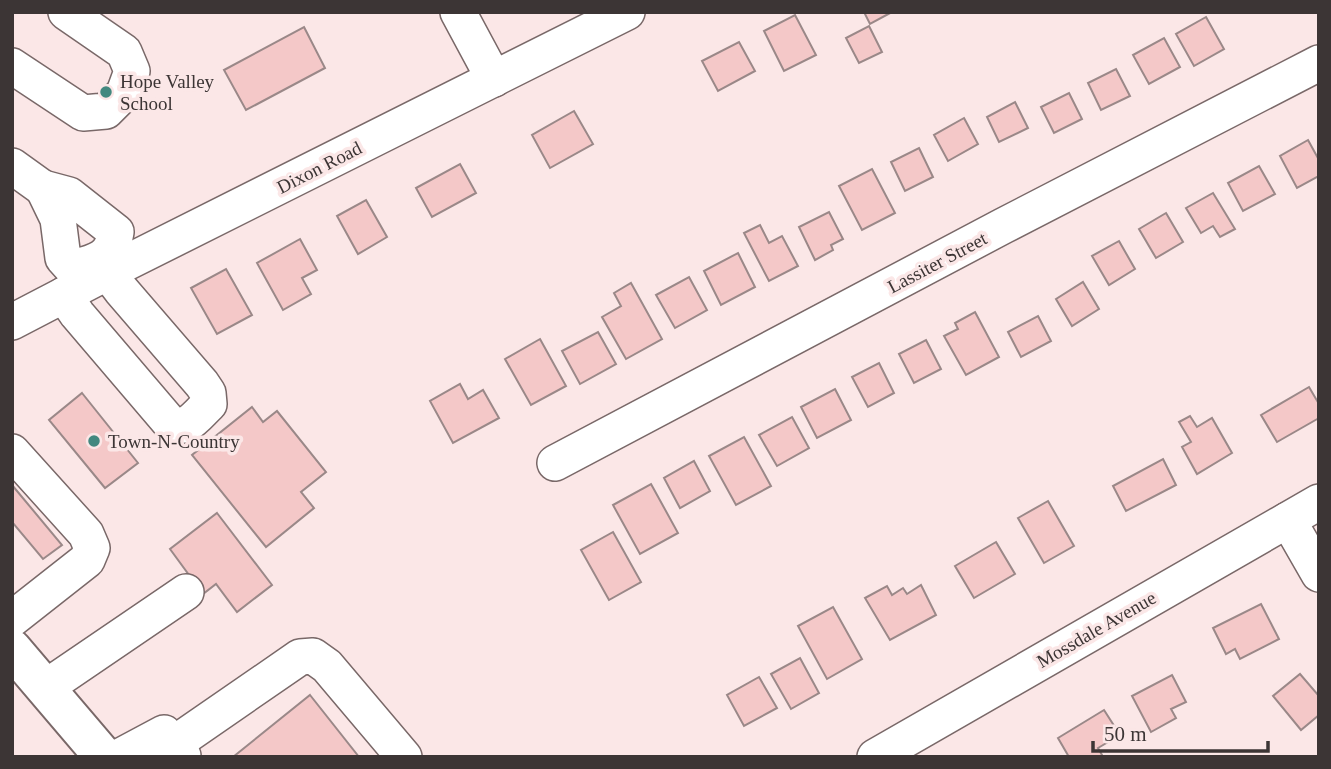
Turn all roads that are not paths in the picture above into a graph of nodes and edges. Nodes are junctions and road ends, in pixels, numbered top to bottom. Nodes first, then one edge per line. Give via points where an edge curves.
1 (66, 12) edge
2 (457, 12) edge
3 (626, 12) edge
4 (1319, 63) edge
5 (12, 66) edge
6 (494, 79) junction
7 (12, 166) edge
8 (103, 267) junction
9 (64, 295) junction
10 (12, 322) edge
11 (12, 452) edge
12 (555, 463) dead end
13 (1319, 502) edge
14 (1288, 520) junction
15 (1319, 574) edge
16 (186, 592) dead end
17 (12, 620) edge
18 (12, 649) edge
19 (46, 688) junction
20 (174, 745) edge
21 (104, 757) edge
22 (119, 757) edge
23 (404, 757) edge
24 (875, 757) edge

1 - 5 street via 124,52 132,71 124,93 106,111 83,113
2 - 6 street
3 - 6 street, Dixon Road
4 - 12 street, Lassiter Street
6 - 8 street, Dixon Road
7 - 8 street via 44,189 68,195 116,232
8 - 9 street, Dixon Road
8 - 9 street via 208,393 209,404 186,426 170,423
9 - 10 street, Dixon Road
11 - 17 street via 86,534 92,548 87,560
13 - 14 street, Mossdale Avenue
14 - 15 street
14 - 24 street, Mossdale Avenue
16 - 19 street
18 - 19 main road
19 - 21 main road
20 - 22 street
20 - 23 street via 300,657 313,656 327,666

